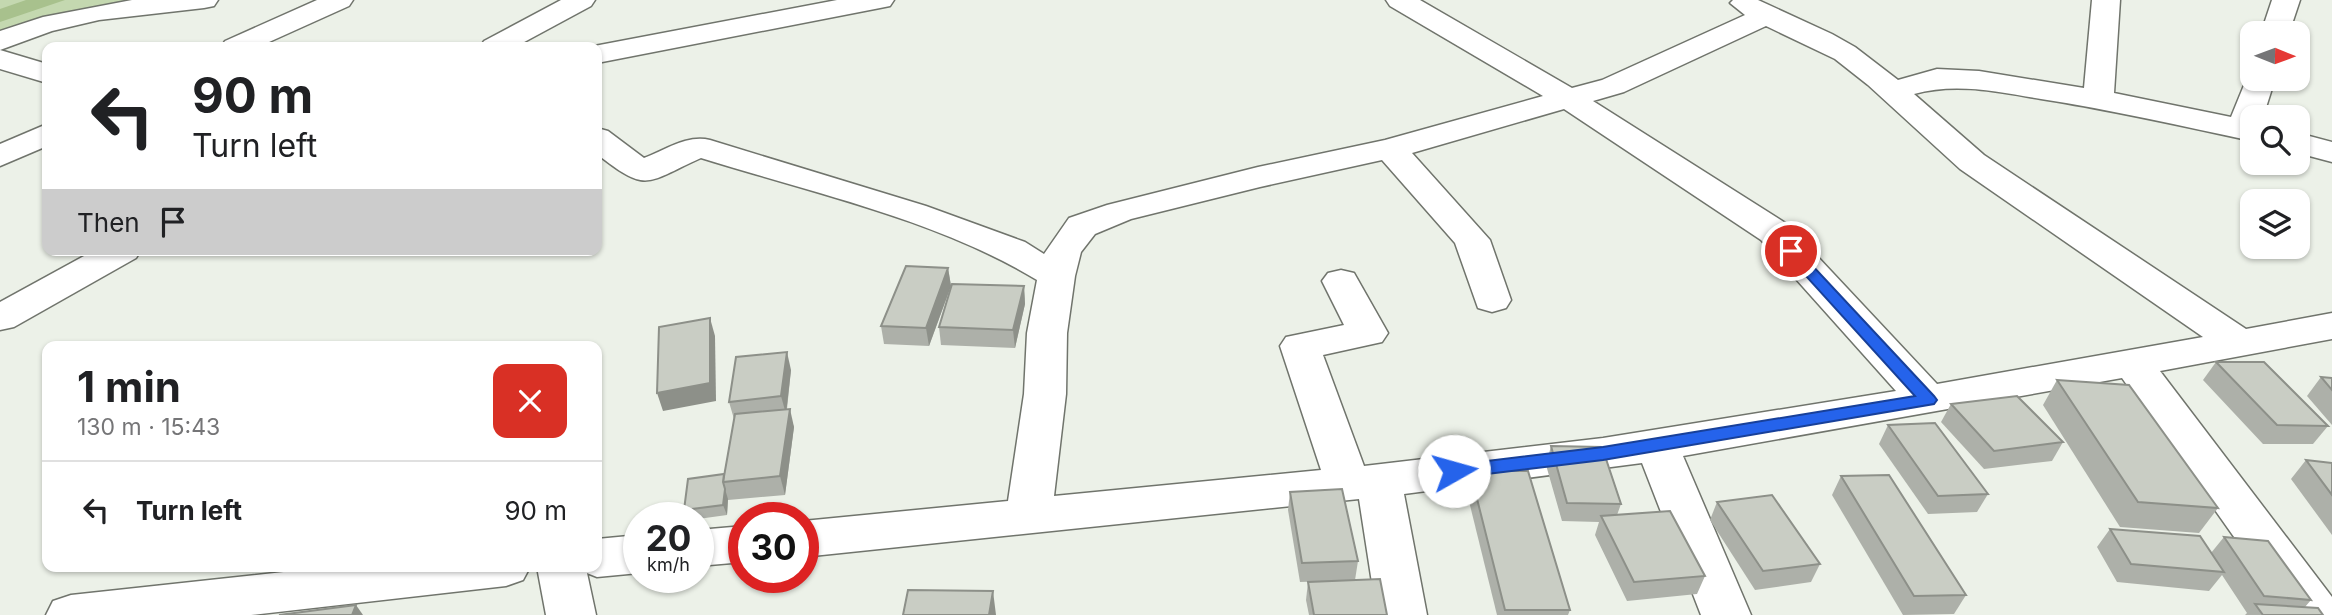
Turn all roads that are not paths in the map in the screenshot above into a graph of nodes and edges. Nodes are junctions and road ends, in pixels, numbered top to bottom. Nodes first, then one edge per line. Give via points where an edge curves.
1 (204, 0) edge
2 (339, 0) edge
3 (581, 0) edge
4 (880, 0) edge
5 (1400, 0) edge
6 (2106, 0) edge
7 (2286, 0) edge
8 (1752, 8) edge
9 (2279, 21) edge
10 (0, 41) edge
11 (246, 42) edge
12 (503, 42) edge
13 (602, 53) edge
14 (0, 59) edge
15 (42, 72) edge
16 (1892, 91) junction
17 (1566, 97) junction
18 (2098, 99) junction
19 (2240, 128) edge
20 (42, 136) edge
21 (602, 142) edge
22 (2310, 146) edge
23 (1390, 149) junction
24 (2332, 152) edge
25 (0, 156) edge
26 (112, 256) edge
27 (1056, 276) junction
28 (1341, 281) dead end
29 (1492, 300) dead end
30 (0, 318) edge
31 (2332, 326) edge
32 (2238, 341) junction
33 (2133, 364) junction
34 (1928, 400) junction
35 (1656, 444) junction
36 (1364, 482) junction
37 (1029, 517) junction
38 (819, 537) edge
39 (623, 556) edge
40 (602, 558) edge
41 (461, 572) edge
42 (562, 572) edge
43 (71, 615) edge
44 (571, 615) edge
45 (1402, 615) edge
46 (1726, 615) edge
47 (2318, 615) edge

1 - 10 street via 99,12
2 - 11 street
3 - 12 street
4 - 13 street
5 - 17 street
6 - 18 street
7 - 9 street
8 - 16 street via 1843,52
8 - 17 street via 1613,86
14 - 15 street
16 - 18 street via 1937,78
16 - 32 street via 1972,162
17 - 23 street
17 - 34 street via 1774,232
18 - 19 street
20 - 25 street
21 - 27 street via 640,172 699,147 773,167 1012,250
22 - 24 street
23 - 27 street via 1245,180 1082,226 1063,252
23 - 29 street via 1472,240
26 - 30 street
27 - 37 street
28 - 36 street via 1368,333 1300,346
31 - 32 street
32 - 33 street
33 - 34 street
33 - 47 street
34 - 35 street
35 - 36 street
35 - 46 street
36 - 37 street
36 - 45 street
37 - 38 street
39 - 40 street
41 - 43 street
42 - 44 street

